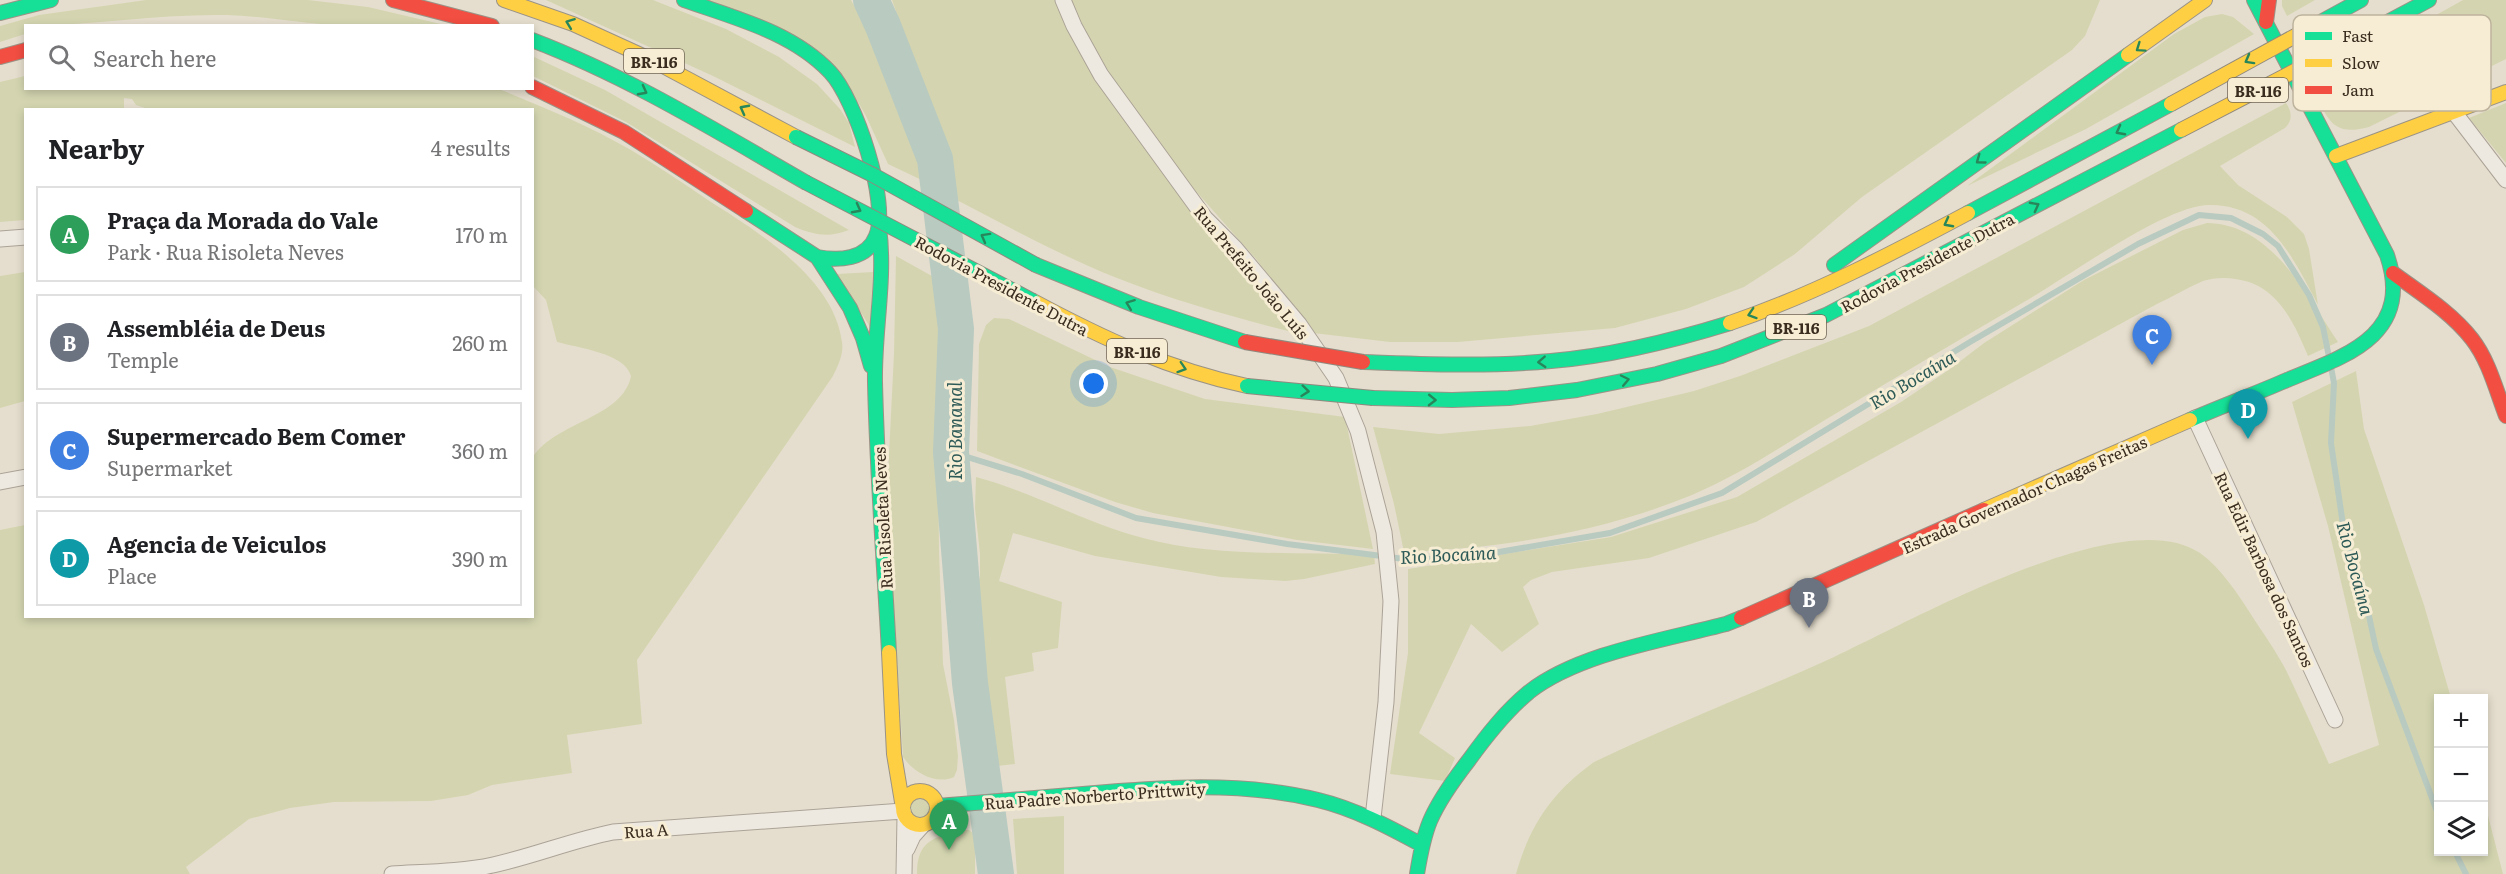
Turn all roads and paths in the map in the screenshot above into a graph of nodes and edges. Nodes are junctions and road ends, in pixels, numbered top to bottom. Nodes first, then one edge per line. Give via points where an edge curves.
1 (51, 0) edge
2 (393, 0) edge
3 (504, 0) edge
4 (684, 0) edge
5 (1063, 0) edge
6 (2361, 0) edge
7 (2429, 0) edge
8 (2204, 1) edge
9 (2258, 1) edge
10 (0, 13) edge
11 (2334, 15) edge
12 (2401, 15) edge
13 (484, 24) edge
14 (2293, 37) edge
15 (534, 41) edge
16 (24, 51) edge
17 (0, 57) edge
18 (2293, 72) edge
19 (2293, 73) edge
20 (2506, 80) edge
21 (534, 88) edge
22 (2491, 89) edge
23 (2506, 92) edge
24 (2491, 98) edge
25 (2313, 111) edge
26 (2454, 112) joint
27 (2337, 156) junction
28 (2506, 180) edge
29 (879, 227) junction
30 (24, 237) edge
31 (0, 239) edge
32 (817, 257) junction
33 (2393, 273) junction
34 (1779, 305) junction
35 (875, 380) junction
36 (2506, 416) edge
37 (2195, 418) junction
38 (24, 477) edge
39 (0, 482) edge
40 (2335, 720) dead end
41 (894, 754) junction
42 (917, 791) junction
43 (942, 806) junction
44 (904, 812) junction
45 (1373, 818) junction
46 (922, 826) junction
47 (1422, 844) junction
48 (903, 872) edge
49 (392, 874) edge
50 (1418, 874) edge

1 - 10 main road
2 - 13 main road
34 -> 3 main road, Rodovia Presidente Dutra / BR-116, bridge via 1694,332 1554,361 1473,365 1363,362 1245,342 1176,322 1036,265 652,60 573,24
4 - 29 main road, Rua Risoleta Neves via 794,44 832,74 848,97 860,127 876,193
5 - 45 street, Rua Prefeito João Luís via 1101,75 1205,218 1299,324 1336,378 1358,431 1384,532 1389,574 1389,661
6 -> 11 main road, Rodovia Presidente Dutra / BR-116, bridge
12 -> 7 main road, Rodovia Presidente Dutra / BR-116, bridge
8 -> 34 main road
9 - 19 main road, Estrada Governador Chagas Freitas
14 -> 34 main road, Rodovia Presidente Dutra / BR-116, bridge via 1932,232
15 -> 18 main road, Rodovia Presidente Dutra / BR-116, bridge via 565,51 641,90 805,182 1096,335 1223,382 1373,398 1475,399 1577,390 1721,356 1826,315
16 - 17 main road
20 - 22 main road
21 - 32 main road via 624,132
23 - 24 main road
25 - 27 main road, Estrada Governador Chagas Freitas
26 - 27 main road
26 - 28 street
27 - 33 main road, Estrada Governador Chagas Freitas
29 - 32 main road via 872,243 856,257
29 - 35 main road, Rua Risoleta Neves via 881,296
30 - 31 street
32 - 35 main road via 857,321
33 - 36 main road via 2472,339
33 - 37 main road, Estrada Governador Chagas Freitas via 2392,296 2367,342 2347,356
35 - 41 main road, Rua Risoleta Neves
37 - 40 street, Rua Edir Barbosa dos Santos
37 - 47 main road, Estrada Governador Chagas Freitas via 1726,624 1596,658 1554,677 1531,691 1480,743 1437,808
38 - 39 street
41 - 42 main road via 907,782
41 - 44 main road, Rua Risoleta Neves
42 - 43 main road via 928,793
42 - 44 main road via 906,798
43 - 45 main road, Rua Padre Norberto Prittwity via 1166,788 1250,789 1318,800
43 - 46 main road via 934,819
44 - 46 main road via 912,824
44 - 48 street, Rua Risoleta Neves
44 - 49 street, Rua A via 613,832 493,865
45 - 47 main road, Rua Padre Norberto Prittwity
46 - 48 street, Rua Risoleta Neves via 909,842
47 - 50 main road, Estrada Governador Chagas Freitas

